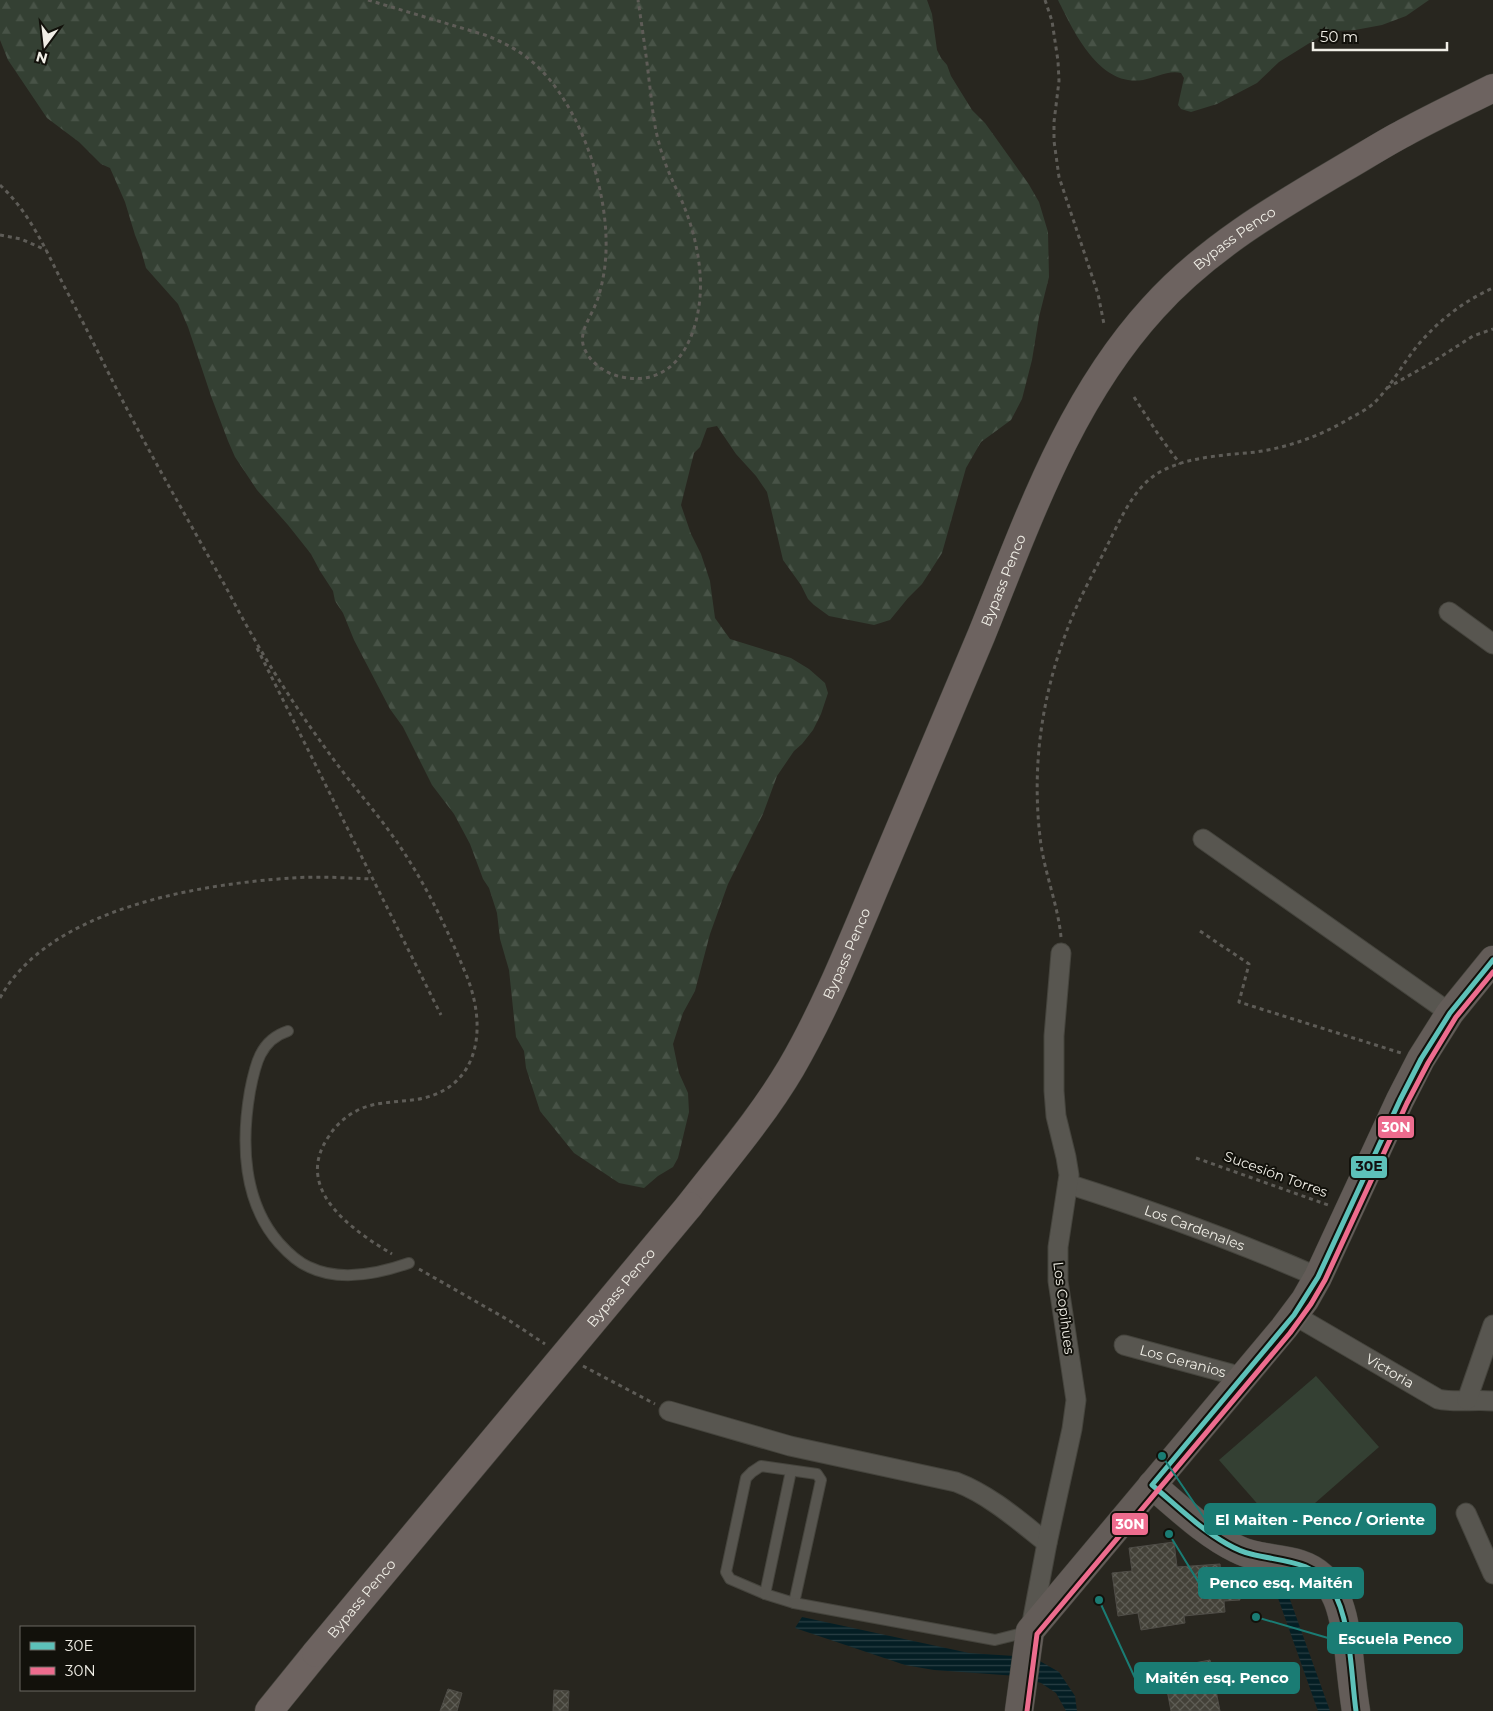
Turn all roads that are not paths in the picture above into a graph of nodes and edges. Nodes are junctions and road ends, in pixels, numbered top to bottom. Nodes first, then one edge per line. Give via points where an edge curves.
1 (1493, 88) edge
2 (1493, 108) edge
3 (1344, 168) junction
4 (1449, 612) dead end
5 (1493, 644) edge
6 (1203, 838) dead end
7 (1061, 953) road end
8 (1493, 960) edge
9 (1450, 1013) junction
10 (288, 1030) dead end
11 (1068, 1184) junction
12 (409, 1263) road end
13 (1318, 1277) junction
14 (1294, 1315) junction
15 (1493, 1325) edge
16 (1124, 1344) dead end
17 (1242, 1377) junction
18 (1467, 1400) junction
19 (1493, 1401) edge
20 (669, 1410) road end
21 (791, 1470) junction
22 (1152, 1485) junction
23 (1466, 1513) dead end
24 (1046, 1543) junction
25 (1493, 1574) edge
26 (765, 1594) junction
27 (794, 1603) junction
28 (1029, 1640) junction
29 (269, 1711) edge
30 (1019, 1711) edge
31 (1356, 1711) edge

1 - 3 main road, Bypass Penco via 1402,134
2 - 3 main road, Bypass Penco
3 - 29 main road, Bypass Penco, bridge via 1287,201 1188,272 1129,336 1098,381 1066,439 1025,525 848,952 814,1025 765,1108 689,1206
4 - 5 street
6 - 9 street
7 - 11 street, Los Copihues via 1054,1036 1054,1091 1056,1116 1068,1166
8 - 9 main road
9 - 13 main road via 1400,1100
10 - 12 lane via 268,1042 259,1056 246,1119 248,1175 267,1226 296,1260 322,1272 354,1275
11 - 13 street, Los Cardenales via 1181,1221
11 - 24 street, Los Copihues via 1057,1264 1076,1400
13 - 14 main road
14 - 17 main road
14 - 18 street, Victoria via 1429,1395 1448,1401
15 - 18 street
16 - 17 street, Los Geranios
17 - 22 main road
18 - 19 street, Victoria
20 - 24 street via 790,1446 956,1482 993,1501
21 - 26 lane
21 - 26 lane via 761,1466 746,1478 726,1572 730,1579
21 - 27 lane via 817,1474 821,1480
22 - 28 main road
22 - 31 main road via 1235,1548 1301,1564 1316,1571 1328,1583 1338,1599 1344,1620
23 - 25 street
24 - 28 street, Los Copihues
26 - 27 lane
27 - 28 lane via 995,1640
28 - 30 main road

